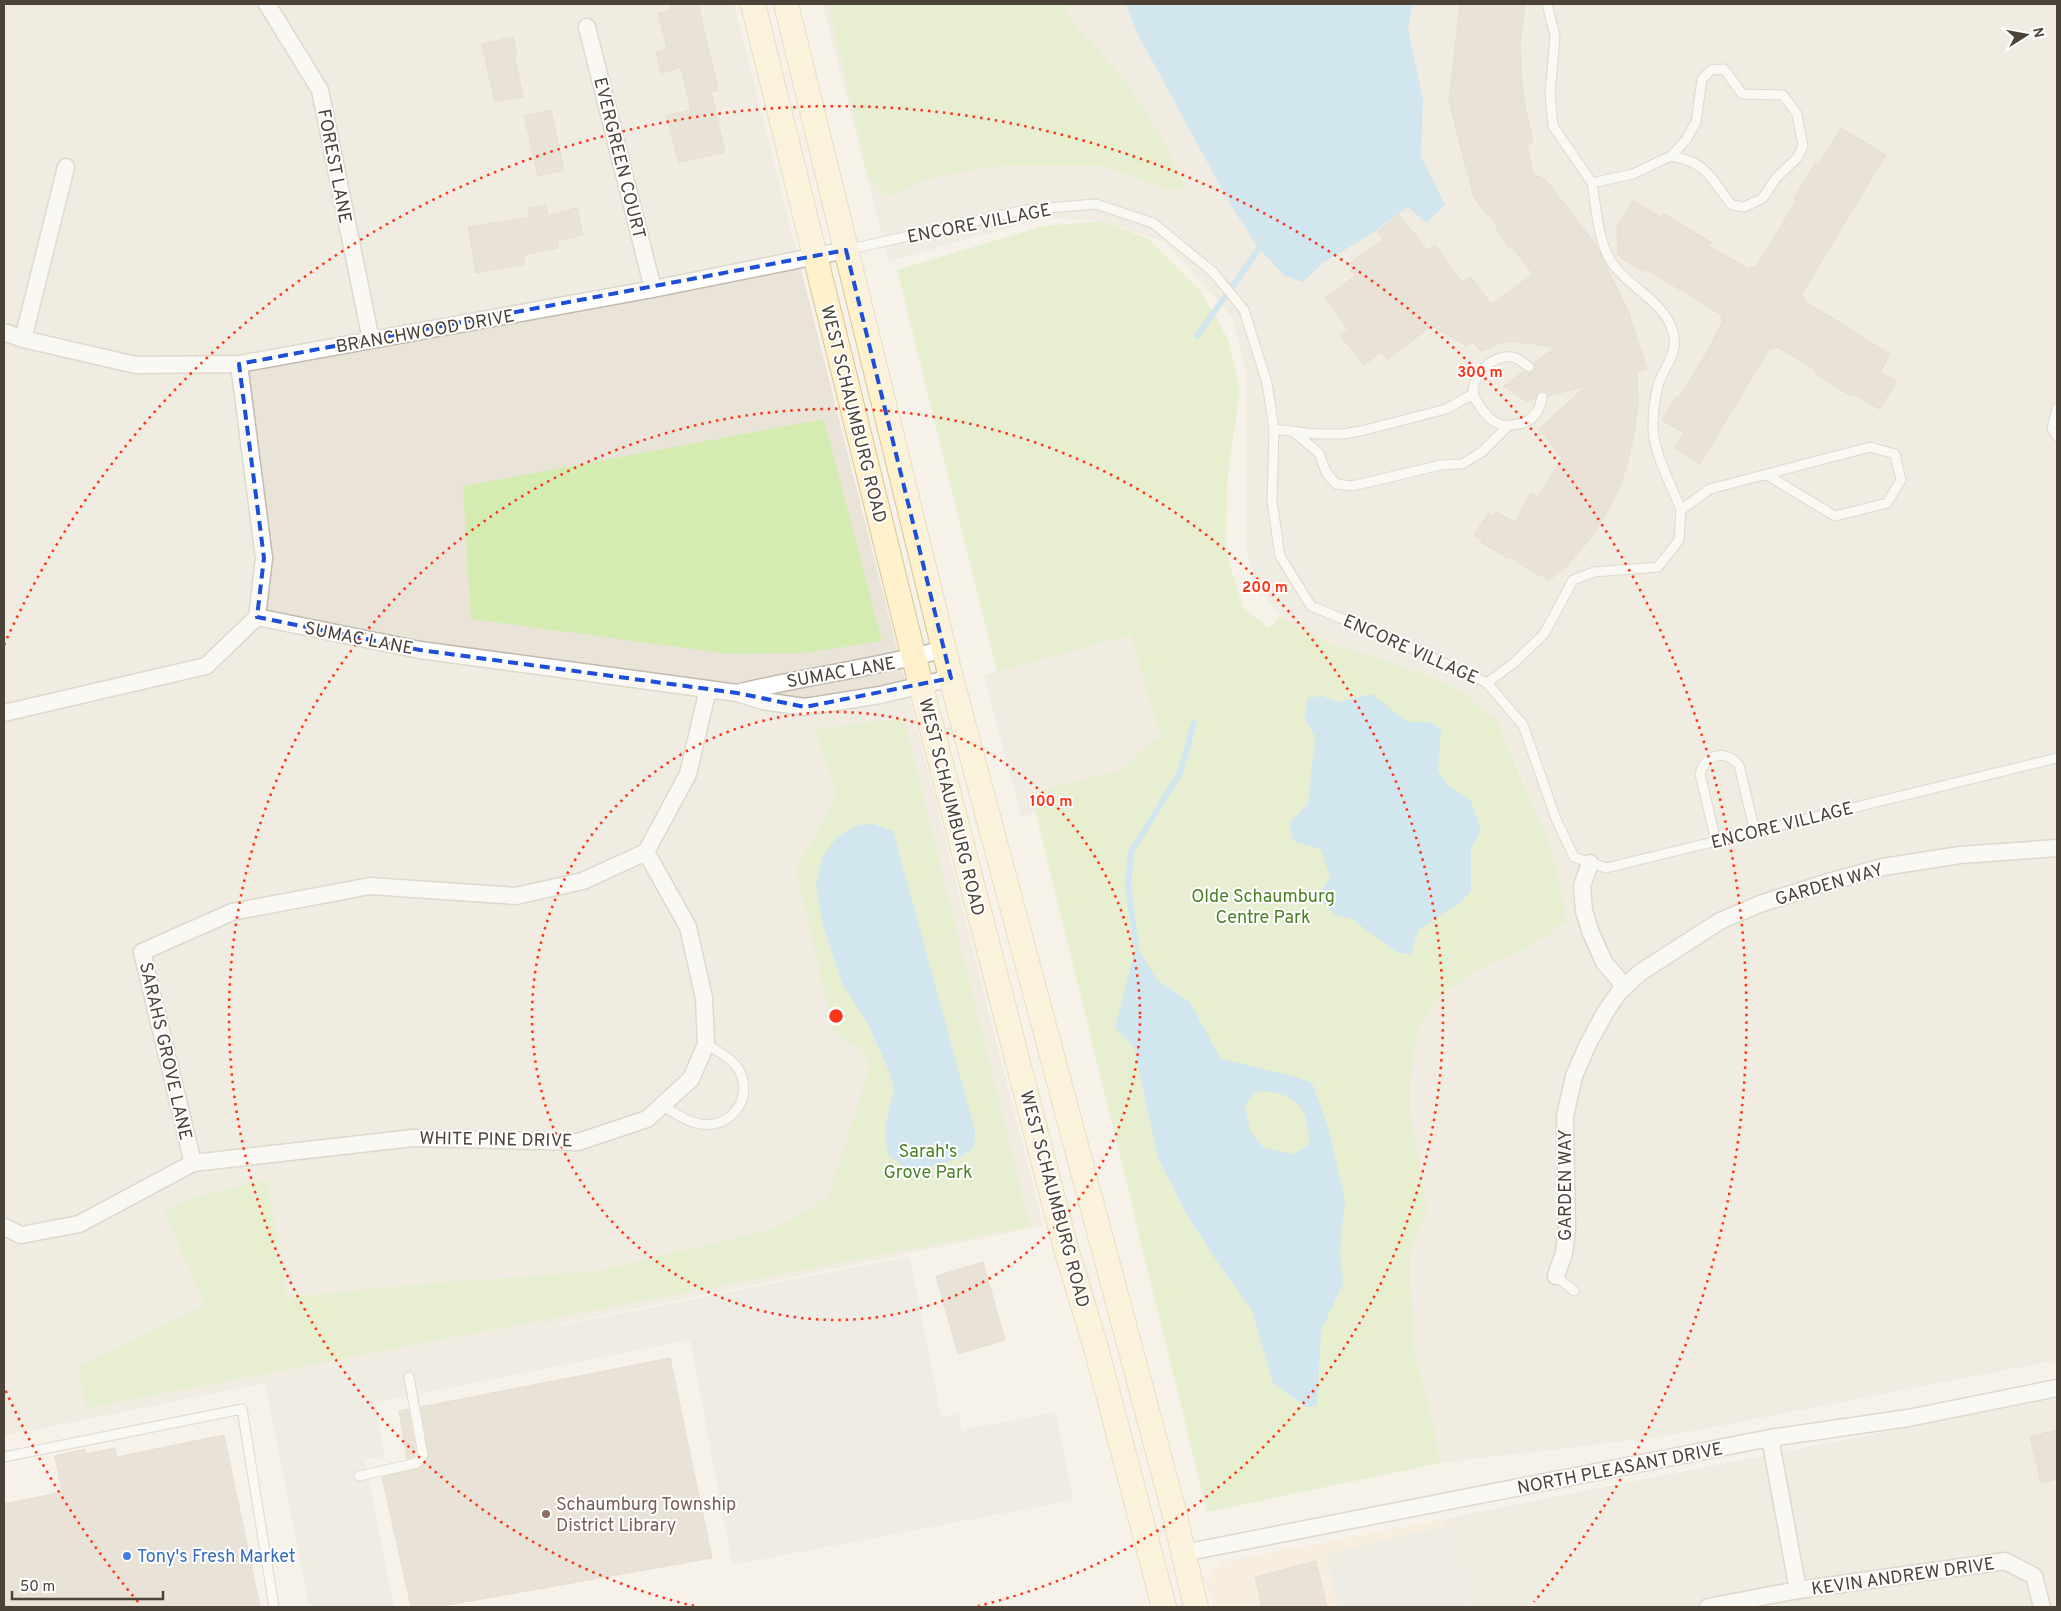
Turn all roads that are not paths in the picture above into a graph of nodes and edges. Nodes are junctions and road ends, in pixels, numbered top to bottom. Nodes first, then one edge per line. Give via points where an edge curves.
1 (267, 4) edge
2 (753, 4) edge
3 (786, 4) edge
4 (1547, 4) edge
5 (587, 27) dead end
6 (1671, 156) junction
7 (66, 167) dead end
8 (1592, 183) junction
9 (846, 250) junction
10 (815, 255) junction
11 (653, 289) junction
12 (4, 332) edge
13 (23, 339) junction
14 (371, 340) junction
15 (239, 364) junction
16 (1529, 367) dead end
17 (1473, 394) junction
18 (1542, 397) dead end
19 (2057, 408) edge
20 (1506, 427) junction
21 (1274, 430) junction
22 (1294, 432) junction
23 (2057, 436) edge
24 (1767, 475) junction
25 (1681, 510) junction
26 (257, 617) junction
27 (944, 649) junction
28 (914, 658) junction
29 (952, 678) junction
30 (1487, 683) junction
31 (921, 686) junction
32 (708, 689) junction
33 (736, 693) junction
34 (4, 713) edge
35 (2057, 758) edge
36 (1755, 832) junction
37 (1716, 841) junction
38 (2057, 848) edge
39 (646, 852) junction
40 (1590, 862) junction
41 (1625, 987) junction
42 (706, 1044) junction
43 (662, 1105) junction
44 (193, 1163) junction
45 (4, 1227) edge
46 (1556, 1276) joint
47 (1574, 1291) dead end
48 (408, 1377) dead end
49 (2057, 1388) edge
50 (1770, 1438) junction
51 (4, 1457) edge
52 (359, 1476) dead end
53 (1183, 1553) junction
54 (1798, 1590) junction
55 (274, 1607) edge
56 (1164, 1607) edge
57 (1196, 1607) edge
58 (1708, 1607) edge
59 (2042, 1607) edge

1 - 14 street, FOREST LANE via 320,90
2 - 10 main road, WEST SCHAUMBURG ROAD
3 - 9 main road, WEST SCHAUMBURG ROAD
4 - 8 lane via 1555,36 1550,94 1553,126
5 - 11 street, EVERGREEN COURT
6 - 6 lane via 1686,140 1696,122 1702,79 1711,70 1724,69 1742,94 1783,95 1797,114 1803,146 1797,158 1776,178 1763,198 1744,207 1732,205 1706,171 1685,159
6 - 8 lane via 1633,174
7 - 13 street
8 - 25 lane via 1602,239 1610,260 1658,307 1673,332 1676,345 1658,386 1653,428 1657,450
9 - 10 street, BRANCHWOOD DRIVE
9 - 21 lane, ENCORE VILLAGE via 1026,210 1096,204 1153,224 1213,272 1244,310 1267,384
9 - 27 main road, WEST SCHAUMBURG ROAD
10 - 11 street, BRANCHWOOD DRIVE
10 - 28 main road, WEST SCHAUMBURG ROAD
11 - 14 street, BRANCHWOOD DRIVE
12 - 13 street, BRANCHWOOD DRIVE
13 - 15 street, BRANCHWOOD DRIVE via 136,365
14 - 15 street, BRANCHWOOD DRIVE
15 - 26 street via 264,558
16 - 17 lane via 1512,357 1492,362 1482,368
17 - 20 lane via 1489,418
17 - 22 lane via 1446,409 1365,430 1344,434
18 - 20 lane via 1541,407 1532,418
19 - 23 lane via 2052,428
20 - 22 lane via 1482,452 1462,464 1441,465 1352,486 1336,484 1326,472 1319,453
21 - 22 lane
21 - 30 lane, ENCORE VILLAGE via 1272,502 1280,556 1311,606 1392,638
24 - 24 lane via 1870,447 1896,454 1901,480 1887,504 1835,516
24 - 25 lane via 1710,489
25 - 30 lane via 1679,540 1658,568 1594,572 1573,580 1544,634
26 - 32 street, SUMAC LANE via 420,650
26 - 34 street via 206,666
27 - 28 street, SUMAC LANE
27 - 29 main road, WEST SCHAUMBURG ROAD
28 - 31 main road, WEST SCHAUMBURG ROAD
28 - 33 street, SUMAC LANE
29 - 31 street, SUMAC LANE
29 - 53 main road, WEST SCHAUMBURG ROAD
30 - 40 lane, ENCORE VILLAGE via 1523,725 1556,818 1574,857
31 - 33 street, SUMAC LANE via 805,707
31 - 56 main road, WEST SCHAUMBURG ROAD via 1065,1245 1096,1348
32 - 33 street, SUMAC LANE
32 - 39 street via 688,774
35 - 36 lane, ENCORE VILLAGE
36 - 37 lane, ENCORE VILLAGE
36 - 37 lane via 1739,765 1732,757 1724,755 1710,758 1702,764 1700,774
37 - 40 lane, ENCORE VILLAGE via 1606,868
38 - 41 street, GARDEN WAY via 1960,855 1883,867 1808,888 1720,921 1641,972
39 - 42 street, WHITE PINE DRIVE via 688,927 704,998
39 - 44 street, SARAHS GROVE LANE via 583,881 516,896 370,886 232,912 142,952
40 - 41 street via 1582,886 1584,911 1604,962
41 - 46 street, GARDEN WAY via 1606,1011 1574,1076 1565,1116 1567,1229 1564,1253
42 - 43 street, WHITE PINE DRIVE via 691,1079
42 - 43 lane via 739,1069 744,1085 743,1100 735,1113 712,1124 697,1124
43 - 44 street, WHITE PINE DRIVE via 647,1119 578,1142 413,1138
44 - 45 street, WHITE PINE DRIVE via 78,1224 21,1235
46 - 47 lane
48 - 52 lane via 423,1455 417,1463
49 - 50 street, NORTH PLEASANT DRIVE via 1908,1418
50 - 53 street, NORTH PLEASANT DRIVE
50 - 54 street, KEVIN ANDREW DRIVE
51 - 55 lane via 242,1409
53 - 57 main road, WEST SCHAUMBURG ROAD
54 - 58 street, KEVIN ANDREW DRIVE
54 - 59 street, KEVIN ANDREW DRIVE via 2005,1562 2034,1576

